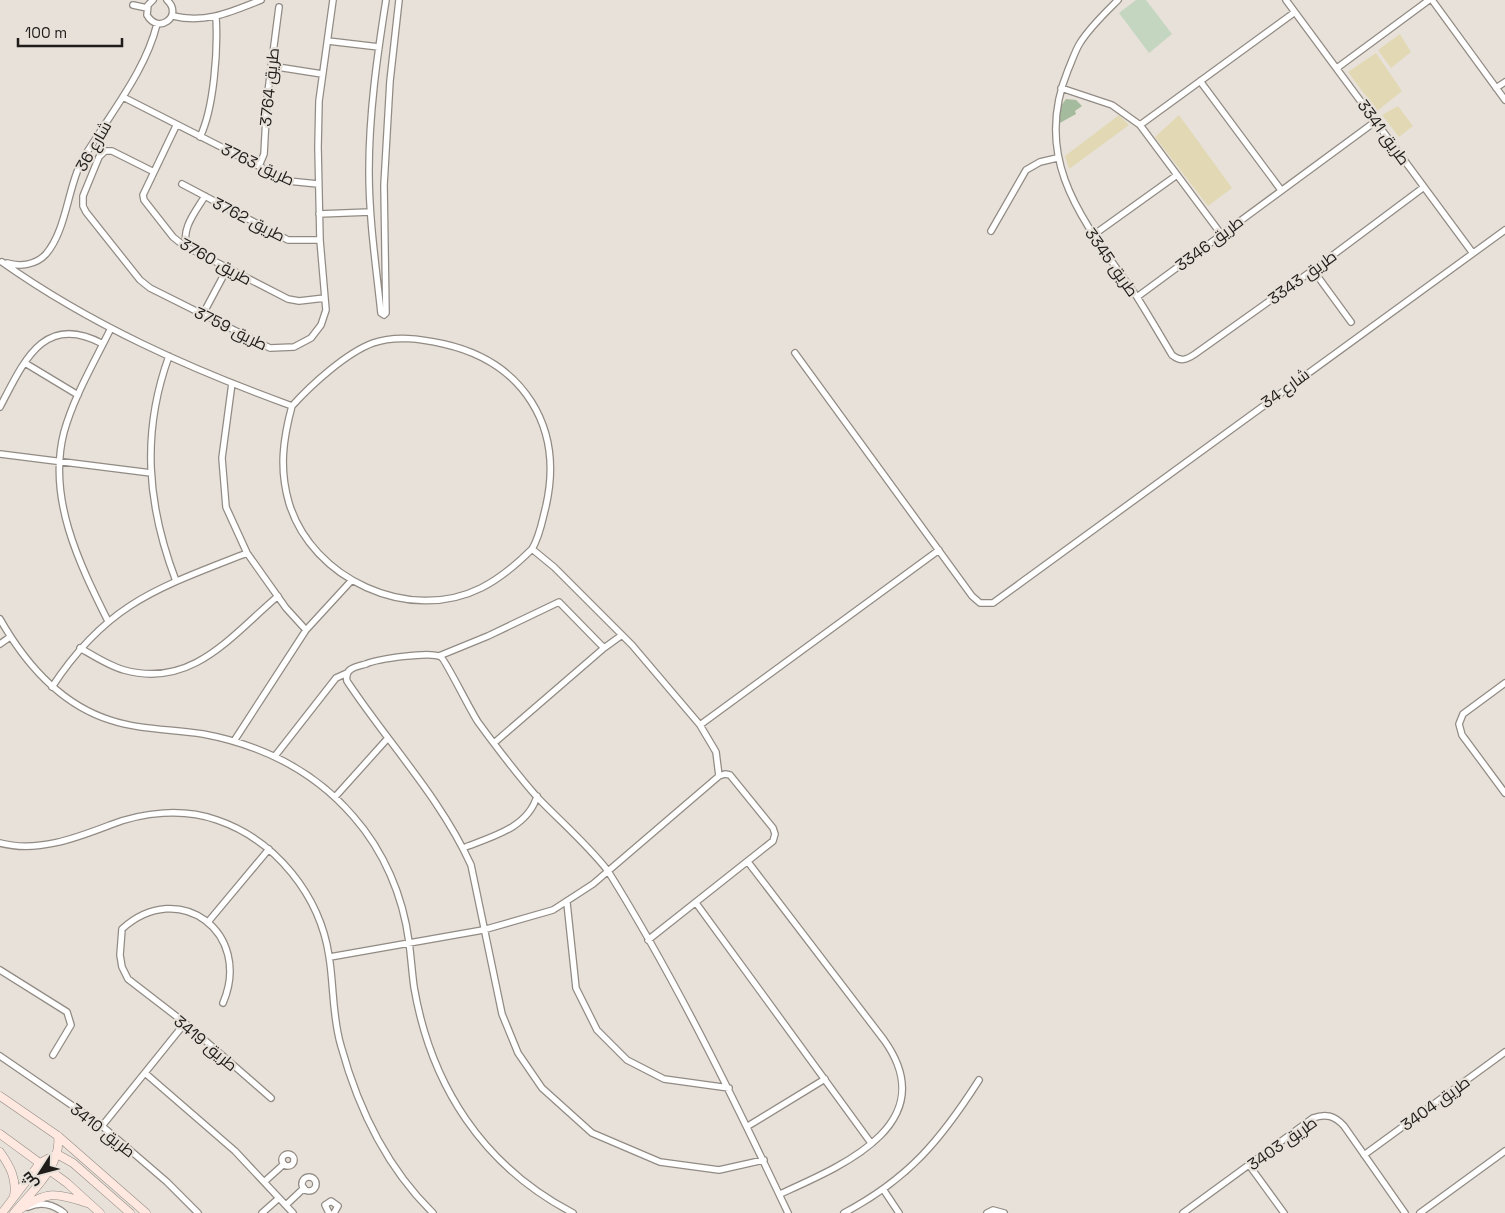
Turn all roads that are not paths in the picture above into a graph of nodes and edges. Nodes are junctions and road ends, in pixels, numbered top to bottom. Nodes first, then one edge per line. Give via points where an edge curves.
1 (153, 0) edge
2 (168, 0) edge
3 (260, 0) edge
4 (333, 0) edge
5 (386, 0) edge
6 (399, 0) edge
7 (1118, 0) edge
8 (1286, 0) edge
9 (1431, 0) edge
10 (133, 5) dead end
11 (279, 7) dead end
12 (147, 8) junction
13 (1295, 12) junction
14 (173, 16) junction
15 (216, 17) junction
16 (157, 24) junction
17 (328, 40) junction
18 (379, 47) junction
19 (271, 66) junction
20 (1337, 68) junction
21 (322, 74) junction
22 (1200, 81) junction
23 (1505, 82) edge
24 (1061, 88) junction
25 (1496, 88) junction
26 (123, 97) junction
27 (1505, 100) edge
28 (1376, 121) junction
29 (1140, 125) junction
30 (176, 126) junction
31 (200, 137) junction
32 (1058, 158) junction
33 (259, 166) junction
34 (154, 172) junction
35 (1177, 176) junction
36 (182, 184) dead end
37 (318, 184) junction
38 (1424, 187) junction
39 (1281, 190) junction
40 (205, 196) junction
41 (370, 212) junction
42 (319, 214) junction
43 (1505, 230) edge
44 (186, 231) junction
45 (991, 231) dead end
46 (171, 234) junction
47 (1221, 234) junction
48 (1092, 236) junction
49 (320, 240) junction
50 (188, 248) junction
51 (1472, 252) junction
52 (1, 262) edge
53 (227, 269) junction
54 (1313, 270) junction
55 (1137, 297) junction
56 (325, 298) junction
57 (203, 314) junction
58 (1351, 322) dead end
59 (111, 328) junction
60 (103, 344) junction
61 (795, 353) dead end
62 (169, 356) junction
63 (1178, 360) joint
64 (24, 363) junction
65 (232, 383) junction
66 (78, 395) junction
67 (292, 406) junction
68 (0, 407) edge
69 (0, 454) edge
70 (60, 462) junction
71 (151, 473) junction
72 (532, 549) junction
73 (939, 550) junction
74 (247, 553) junction
75 (351, 580) junction
76 (176, 581) junction
77 (278, 596) junction
78 (0, 619) edge
79 (108, 621) junction
80 (306, 630) junction
81 (622, 635) junction
82 (10, 637) junction
83 (0, 644) edge
84 (80, 648) junction
85 (604, 648) junction
86 (438, 656) junction
87 (347, 673) junction
88 (1505, 683) edge
89 (52, 687) junction
90 (700, 725) junction
91 (388, 738) junction
92 (234, 741) junction
93 (494, 743) junction
94 (275, 756) junction
95 (719, 776) junction
96 (1505, 792) edge
97 (537, 796) junction
98 (335, 797) junction
99 (0, 843) edge
100 (463, 848) junction
101 (269, 849) junction
102 (748, 862) junction
103 (608, 871) junction
104 (567, 902) junction
105 (696, 903) junction
106 (208, 922) junction
107 (483, 930) junction
108 (648, 940) junction
109 (410, 943) junction
110 (330, 957) junction
111 (0, 970) edge
112 (223, 1003) dead end
113 (185, 1023) junction
114 (1505, 1052) edge
115 (53, 1055) dead end
116 (0, 1056) edge
117 (145, 1073) junction
118 (825, 1079) junction
119 (979, 1080) dead end
120 (729, 1088) junction
121 (0, 1096) edge
122 (271, 1098) dead end
123 (102, 1126) junction
124 (748, 1126) junction
125 (0, 1134) edge
126 (58, 1136) junction
127 (871, 1143) junction
128 (1505, 1150) edge
129 (0, 1152) edge
130 (57, 1154) junction
131 (1364, 1154) junction
132 (764, 1160) junction
133 (40, 1163) junction
134 (284, 1164) dead end
135 (1249, 1165) junction
136 (49, 1169) junction
137 (264, 1182) junction
138 (304, 1188) dead end
139 (883, 1189) junction
140 (780, 1194) junction
141 (14, 1198) junction
142 (279, 1198) junction
143 (92, 1205) junction
144 (286, 1205) junction
145 (326, 1212) edge
146 (2, 1213) edge
147 (15, 1213) edge
148 (21, 1213) edge
149 (64, 1213) edge
150 (100, 1213) edge
151 (130, 1213) edge
152 (146, 1213) edge
153 (198, 1213) edge
154 (262, 1213) edge
155 (292, 1213) edge
156 (334, 1213) edge
157 (433, 1213) edge
158 (573, 1213) edge
159 (788, 1213) edge
160 (844, 1213) edge
161 (899, 1213) edge
162 (987, 1213) edge
163 (1004, 1213) edge
164 (1183, 1213) edge
165 (1284, 1213) edge
166 (1405, 1213) edge
167 (1420, 1213) edge

1 - 12 street
2 - 14 street
3 - 15 street
4 - 17 street, طريق 3759
5 - 18 street
6 - 41 street via 384,186 384,315 381,313
7 - 24 street, طريق 3345 via 1080,43
8 - 13 street, طريق 3341
9 - 20 street
9 - 25 street
10 - 12 street
11 - 19 street, طريق 3764
12 - 16 street via 149,18
13 - 20 street, طريق 3341
13 - 22 street
14 - 15 street via 187,19
14 - 16 street via 168,22
15 - 31 street, طريق 3763 via 217,52 207,121
16 - 26 street, شارع 36 via 147,56
17 - 18 street
17 - 21 street, طريق 3759
18 - 41 street via 370,144
19 - 21 street
19 - 33 street, طريق 3764 via 264,154
20 - 28 street, طريق 3341
21 - 37 street, طريق 3759
22 - 29 street
22 - 39 street
23 - 25 street
24 - 29 street via 1112,105
24 - 32 street, طريق 3345 via 1056,111
25 - 27 street
26 - 30 street, طريق 3763
26 - 52 street, شارع 36 via 80,165 50,249 30,264
28 - 38 street, طريق 3341
28 - 39 street, طريق 3346
29 - 35 street
30 - 31 street, طريق 3763
30 - 34 street, طريق 3760
31 - 33 street, طريق 3763
32 - 45 street via 1040,162 1026,170
32 - 48 street, طريق 3345 via 1074,203
33 - 37 street, طريق 3763 via 292,182
34 - 46 street, طريق 3760 via 143,198
34 - 57 street, طريق 3759 via 112,151 105,151 99,157 84,193 83,206 144,284
35 - 47 street
35 - 48 street
36 - 40 street, طريق 3762
37 - 42 street, طريق 3759
38 - 51 street, طريق 3341
38 - 54 street, طريق 3343
39 - 47 street, طريق 3346
40 - 44 street
40 - 49 street, طريق 3762 via 288,240
41 - 42 street
42 - 49 street, طريق 3759
43 - 51 street, شارع 34
44 - 46 street
44 - 50 street
46 - 50 street, طريق 3760
47 - 55 street, طريق 3346
48 - 55 street, طريق 3345
49 - 56 street, طريق 3759
50 - 53 street, طريق 3760
51 - 73 street, شارع 34 via 998,600 987,604 975,600
52 - 59 street via 45,292
53 - 56 street, طريق 3760 via 292,301
53 - 57 street
54 - 58 street
54 - 63 street, طريق 3343 via 1189,358
55 - 63 street, طريق 3345
56 - 57 street, طريق 3759 via 325,315 318,330 306,342 288,349 264,346
59 - 60 street
59 - 62 street
60 - 64 street via 82,334 58,334 36,346
60 - 66 street
61 - 73 street
62 - 65 street
62 - 71 street via 152,414
64 - 66 street
64 - 68 street
65 - 67 street
65 - 74 street via 222,458 225,497 226,507
66 - 70 street via 65,430
67 - 72 street via 339,364 372,343 417,338 466,349 489,360 511,376 526,394 549,447 551,484 538,538
67 - 75 street via 283,438 282,471 289,504 304,534 325,560
69 - 70 street
70 - 71 street
70 - 79 street via 65,520 73,548
71 - 76 street via 154,510
72 - 75 street via 508,572 487,585 448,598 414,600 382,594
72 - 81 street via 554,566
73 - 90 street
74 - 76 street
74 - 77 street
75 - 80 street
76 - 79 street via 130,605
77 - 80 street
77 - 84 street via 197,664 176,673 149,674 124,670
78 - 82 street
79 - 84 street
80 - 92 street
81 - 85 street
81 - 90 street
82 - 83 street
82 - 89 street via 29,664
84 - 89 street
85 - 86 street via 559,602
85 - 93 street
86 - 87 street via 374,660
86 - 93 street via 446,662 470,709
87 - 91 street via 347,681
87 - 94 street via 336,678
88 - 96 street via 1463,714 1459,724 1462,735
89 - 92 street via 78,705 108,719 139,728 203,734
90 - 95 street via 716,752
91 - 98 street
91 - 100 street via 442,812
92 - 94 street
93 - 97 street
94 - 98 street via 297,767
95 - 102 street via 733,777 775,831 771,843
95 - 103 street
97 - 100 street via 530,812 520,822
97 - 103 street
98 - 109 street via 354,817 385,864 396,889
99 - 101 street via 43,845 148,814 171,812 217,820 239,829
100 - 107 street via 471,866
101 - 106 street
101 - 110 street via 309,898 322,926
102 - 105 street
102 - 127 street via 897,1060 904,1082 901,1104 890,1124
103 - 104 street
103 - 108 street
104 - 107 street via 538,916
104 - 120 street via 576,988 597,1030 627,1060 664,1079
105 - 108 street
105 - 118 street
106 - 112 street via 218,932 231,959 232,974
106 - 113 street, طريق 3419 via 196,914 170,908 144,913 122,929 120,955 128,979
107 - 109 street
107 - 132 street via 502,1014 518,1053 542,1088 592,1133 660,1162 719,1170
108 - 120 street
109 - 110 street
109 - 158 street via 414,988 428,1040 441,1075 465,1118 484,1145 516,1176 539,1194
110 - 157 street via 332,1001 352,1084 370,1126 397,1171
111 - 115 street via 69,1015 71,1025
113 - 117 street
113 - 122 street, طريق 3419
114 - 131 street, طريق 3404
116 - 123 street, طريق 3410
117 - 123 street
117 - 137 street via 235,1151
118 - 124 street
118 - 127 street
119 - 139 street via 954,1120 932,1147
120 - 124 street
121 - 126 main road
123 - 153 street, طريق 3410
124 - 132 street
125 - 133 main road
126 - 130 main road
126 - 152 main road
127 - 140 street via 836,1168
128 - 167 street
129 - 141 main road via 15,1182
130 - 133 main road
130 - 136 main road
130 - 151 main road via 73,1163
131 - 135 street, طريق 3403 via 1340,1120 1327,1115 1313,1118
131 - 166 street, طريق 3403
132 - 140 street
133 - 136 main road
133 - 141 main road
134 - 137 street
135 - 164 street, طريق 3403
135 - 165 street
136 - 143 main road
136 - 147 main road
137 - 142 street
138 - 144 street
139 - 160 street
139 - 161 street
140 - 159 street
141 - 146 main road
142 - 144 street
142 - 154 street
143 - 147 main road via 53,1194 36,1198
143 - 150 main road
144 - 155 street
145 - 156 street via 327,1202 334,1201 338,1206
148 - 149 street via 39,1204 50,1205
162 - 163 street via 993,1210

